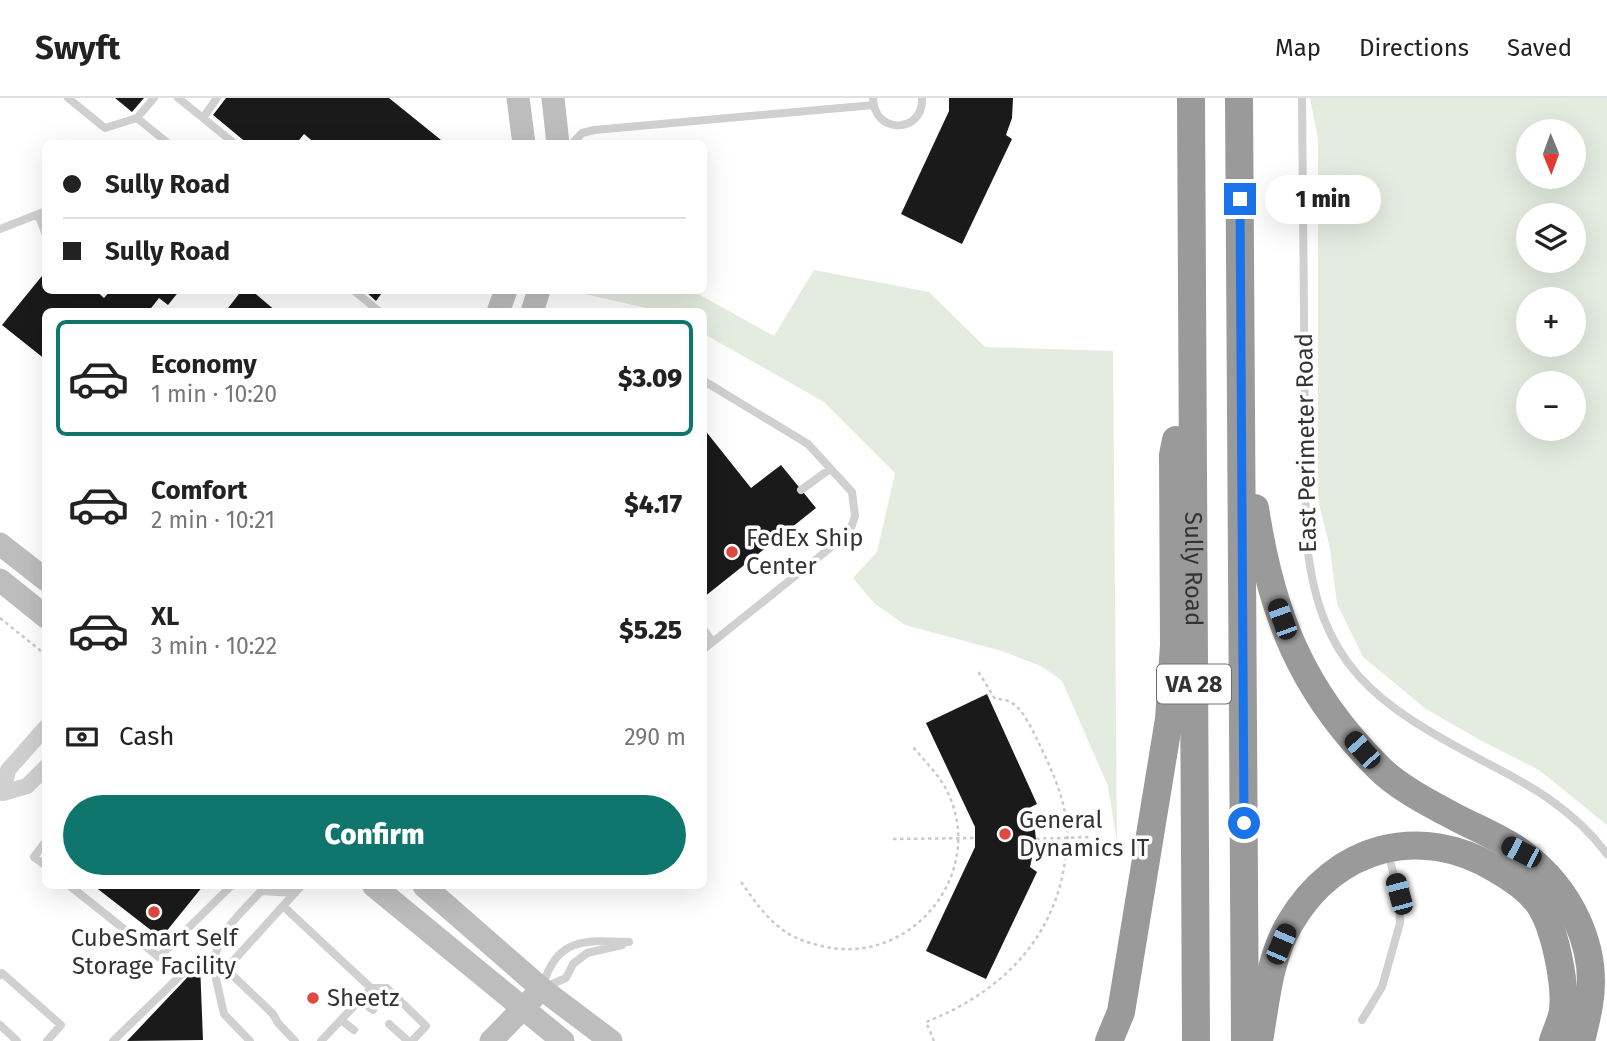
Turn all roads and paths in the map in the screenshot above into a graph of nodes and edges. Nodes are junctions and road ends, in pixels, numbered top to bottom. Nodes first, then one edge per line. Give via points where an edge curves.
1 (68, 98) edge
2 (154, 98) edge
3 (178, 98) edge
4 (217, 98) edge
5 (518, 98) edge
6 (553, 98) edge
7 (922, 98) edge
8 (1191, 98) edge
9 (1240, 98) edge
10 (1302, 98) edge
11 (873, 102) edge
12 (137, 118) junction
13 (202, 118) junction
14 (164, 140) edge
15 (230, 140) edge
16 (523, 140) edge
17 (558, 140) edge
18 (577, 140) edge
19 (42, 213) edge
20 (0, 229) edge
21 (358, 294) edge
22 (375, 308) edge
23 (1192, 326) junction
24 (707, 383) edge
25 (1241, 415) junction
26 (830, 469) junction
27 (801, 490) dead end
28 (0, 544) edge
29 (42, 577) edge
30 (0, 580) edge
31 (42, 614) edge
32 (0, 618) edge
33 (707, 634) edge
34 (712, 642) junction
35 (707, 646) edge
36 (42, 652) edge
37 (978, 671) dead end
38 (42, 732) edge
39 (913, 747) dead end
40 (42, 771) edge
41 (1, 794) edge
42 (1068, 837) junction
43 (1090, 837) dead end
44 (975, 838) dead end
45 (893, 839) dead end
46 (957, 839) junction
47 (1036, 839) dead end
48 (42, 846) edge
49 (1387, 847) junction
50 (1485, 848) junction
51 (1607, 854) edge
52 (42, 863) edge
53 (741, 883) dead end
54 (74, 889) edge
55 (228, 889) edge
56 (298, 889) edge
57 (378, 889) edge
58 (427, 889) edge
59 (295, 893) junction
60 (283, 906) junction
61 (226, 969) junction
62 (214, 970) junction
63 (183, 973) dead end
64 (0, 975) edge
65 (372, 988) junction
66 (542, 989) junction
67 (360, 1000) junction
68 (523, 1009) junction
69 (373, 1010) dead end
70 (341, 1020) junction
71 (1362, 1020) dead end
72 (389, 1024) dead end
73 (0, 1025) edge
74 (354, 1030) dead end
75 (327, 1039) edge
76 (17, 1041) edge
77 (47, 1041) edge
78 (113, 1041) edge
79 (250, 1041) edge
80 (295, 1041) edge
81 (410, 1041) edge
82 (491, 1041) edge
83 (563, 1041) edge
84 (611, 1041) edge
85 (934, 1041) edge
86 (1110, 1041) edge
87 (1196, 1041) edge
88 (1245, 1041) edge
89 (1259, 1041) edge
90 (1553, 1041) edge
91 (1581, 1041) edge

1 - 12 lane via 105,128
2 - 12 lane
3 - 13 lane
4 - 13 lane
5 - 16 main road
6 - 17 main road
7 - 11 lane via 917,117 896,126 880,118
8 - 23 highway, Sully Road / VA 28
9 - 25 highway, Sully Road / VA 28
10 - 51 lane, East Perimeter Road via 1306,533 1314,591 1324,620 1346,662 1390,706 1551,799
11 - 18 lane via 608,128 589,131
12 - 14 lane
13 - 15 lane
19 - 20 lane
21 - 22 lane
23 - 86 highway via 1174,455 1174,645 1169,719 1121,1012
23 - 87 highway, Sully Road / VA 28
24 - 26 lane via 808,444
25 - 50 highway via 1265,562 1296,659 1329,714 1379,769
25 - 88 highway, Sully Road / VA 28
26 - 27 lane
26 - 34 lane via 852,492 855,516 851,528
28 - 29 main road
30 - 31 main road
32 - 36 path
33 - 34 lane
34 - 35 lane
37 - 42 path via 995,699 1012,701 1022,711 1059,792
38 - 41 street via 8,770
39 - 46 path via 946,789
40 - 41 street via 27,786
42 - 43 path
42 - 47 path
42 - 85 path via 1061,889 1046,923 1000,979 926,1022
44 - 46 path
45 - 46 path
46 - 53 path via 954,864 941,898 905,934 870,947 835,950 801,940 772,921
48 - 52 lane via 34,857
49 - 50 highway
49 - 71 lane via 1399,894 1400,923 1382,987
49 - 89 highway via 1345,863 1312,892 1289,923 1272,964
50 - 90 highway via 1541,907 1560,960 1563,1011
50 - 91 highway via 1521,852 1553,882 1577,916 1590,960 1590,1002
54 - 55 lane via 159,957
56 - 59 lane
57 - 68 main road
58 - 66 main road
59 - 60 lane
59 - 62 lane via 261,891 220,938
60 - 61 lane
60 - 65 lane
61 - 62 lane
61 - 80 lane
62 - 79 lane via 224,1014
63 - 78 lane
64 - 77 lane via 61,1025
65 - 67 lane
65 - 81 lane via 387,988 426,1026
66 - 66 lane via 565,978 587,953 629,942 585,941 568,947 548,967
66 - 68 main road
66 - 84 main road
67 - 69 lane
67 - 70 lane
68 - 82 main road
68 - 83 main road
70 - 74 lane
70 - 75 lane
72 - 81 lane
73 - 76 lane

